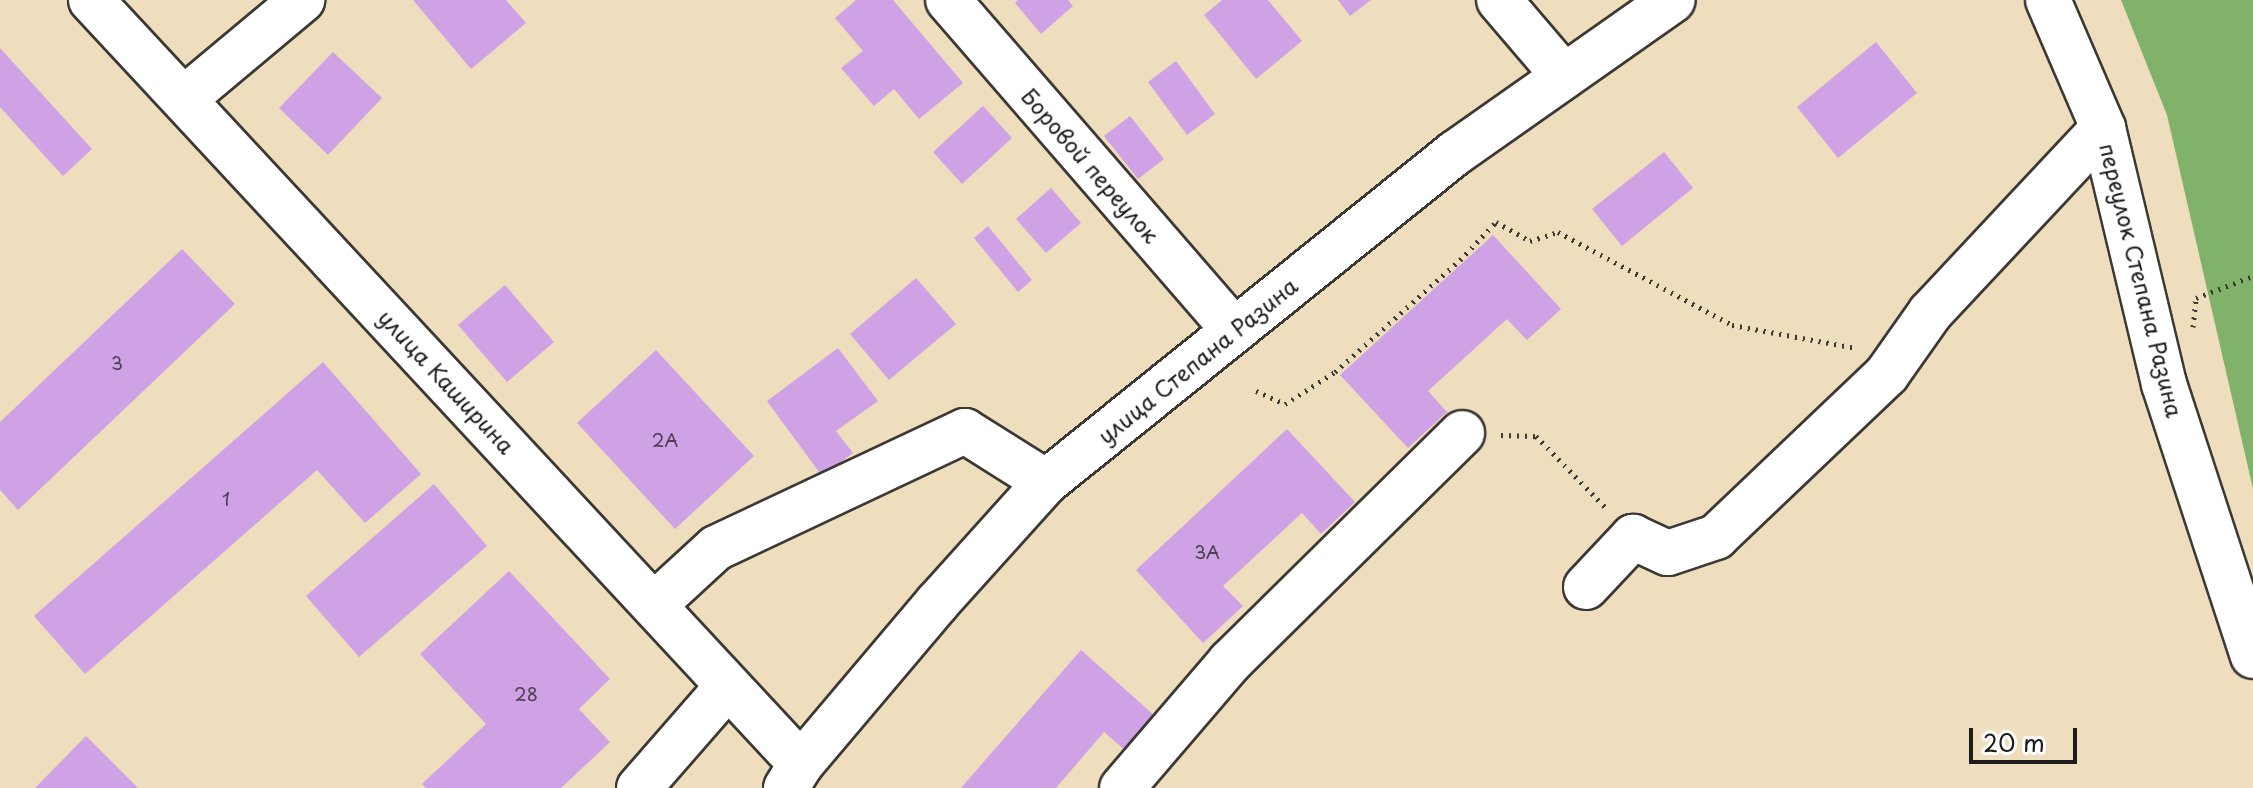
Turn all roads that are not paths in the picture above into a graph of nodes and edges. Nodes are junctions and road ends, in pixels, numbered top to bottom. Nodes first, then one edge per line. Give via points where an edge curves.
1 (91, 0) edge
2 (302, 0) edge
3 (948, 0) edge
4 (1499, 0) edge
5 (1673, 0) edge
6 (2048, 0) edge
7 (1564, 76) junction
8 (185, 98) junction
9 (2103, 128) junction
10 (1234, 330) junction
11 (1462, 433) road end
12 (1046, 482) junction
13 (1586, 587) dead end
14 (654, 605) junction
15 (2253, 656) edge
16 (728, 686) junction
17 (793, 781) edge
18 (639, 788) edge
19 (1122, 788) edge

1 - 8 street, улица Каширина
2 - 8 street
3 - 10 street, Боровой переулок
4 - 7 street
5 - 7 street, улица Степана Разина
6 - 9 street, переулок Степана Разина
7 - 10 street, улица Степана Разина via 1455,153
8 - 14 street, улица Каширина
9 - 13 street via 1930,313 1887,374 1716,537 1668,553 1633,537
9 - 15 street, переулок Степана Разина via 2164,384
10 - 12 street, улица Степана Разина
11 - 19 street via 1230,662
12 - 14 street via 965,431 716,548
12 - 17 street, улица Степана Разина via 937,603
14 - 16 street, улица Каширина
16 - 17 street, улица Каширина
16 - 18 street

